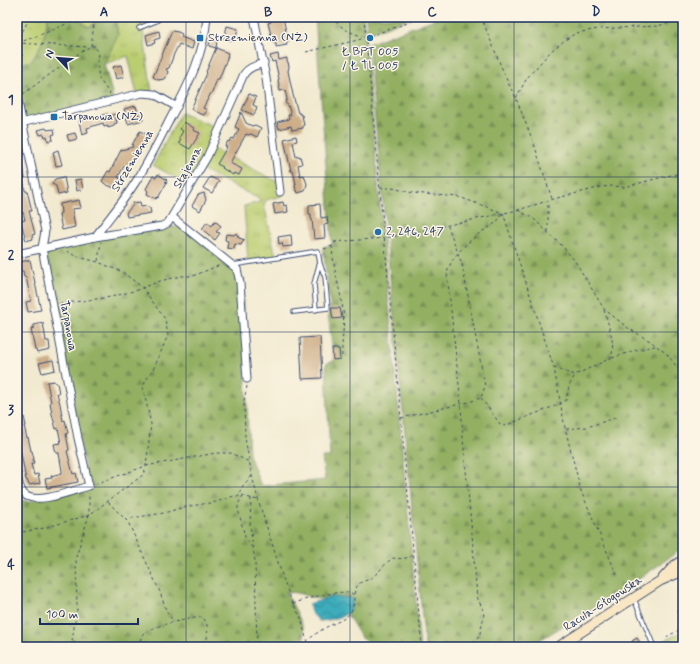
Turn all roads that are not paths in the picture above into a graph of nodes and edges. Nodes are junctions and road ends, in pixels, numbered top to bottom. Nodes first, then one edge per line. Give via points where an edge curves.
1 (161, 17) edge
2 (207, 17) edge
3 (254, 17) edge
4 (139, 28) dead end
5 (264, 64) junction
6 (17, 98) edge
7 (177, 107) junction
8 (20, 124) edge
9 (280, 192) dead end
10 (172, 217) junction
11 (95, 237) junction
12 (42, 248) junction
13 (17, 254) edge
14 (230, 263) junction
15 (320, 264) junction
16 (316, 310) junction
17 (294, 312) dead end
18 (247, 379) road end
19 (17, 473) edge
20 (683, 560) edge
21 (683, 569) edge
22 (660, 581) junction
23 (634, 598) junction
24 (558, 647) edge
25 (654, 647) edge

1 - 4 lane
2 - 7 street, Strzemienna via 200,54
3 - 5 street
5 - 9 street
5 - 10 street, Stajenna via 253,66 244,74 207,157
6 - 8 street, Tarpanowa
7 - 8 street via 154,94 142,93
7 - 11 street, Strzemienna via 134,184
8 - 12 street, Tarpanowa via 45,231
10 - 11 street, Stajenna via 162,226
10 - 14 street
11 - 12 street
12 - 13 street
12 - 19 street, Tarpanowa via 89,486 34,499 20,489
14 - 15 lane via 318,251
14 - 18 street via 237,269 240,283
15 - 16 lane via 314,284
15 - 16 lane via 325,277 328,308
16 - 17 lane
20 - 22 main road, Racula-Głogowska
21 - 22 main road, Racula-Głogowska
22 - 23 main road, Racula-Głogowska
23 - 24 main road, Racula-Głogowska
23 - 25 lane

